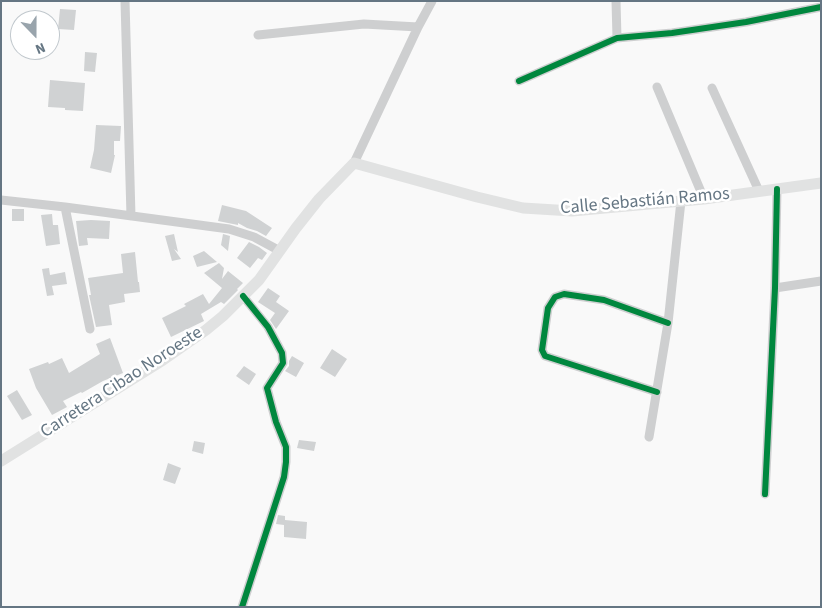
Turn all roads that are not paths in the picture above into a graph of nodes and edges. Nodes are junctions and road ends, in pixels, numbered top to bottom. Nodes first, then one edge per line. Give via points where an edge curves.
1 (125, 1) edge
2 (432, 1) edge
3 (616, 1) edge
4 (821, 7) edge
5 (418, 27) junction
6 (258, 35) dead end
7 (617, 38) junction
8 (519, 81) dead end
9 (657, 87) dead end
10 (712, 88) dead end
11 (354, 163) junction
12 (821, 183) edge
13 (777, 189) junction
14 (759, 192) junction
15 (704, 199) junction
16 (1, 200) edge
17 (681, 202) junction
18 (65, 207) junction
19 (131, 216) junction
20 (280, 250) junction
21 (821, 281) edge
22 (775, 288) junction
23 (243, 296) junction
24 (668, 323) junction
25 (90, 329) dead end
26 (657, 392) junction
27 (649, 437) dead end
28 (1, 461) edge
29 (765, 494) dead end
30 (242, 607) edge

1 - 19 street
2 - 5 street
3 - 7 street
4 - 7 street via 746,22
5 - 6 street via 364,24
5 - 11 street
7 - 8 street
9 - 15 street
10 - 14 street
11 - 17 main road, Calle Sebastián Ramos via 523,208 572,211
11 - 20 main road, Carretera Cibao Noroeste via 319,199
12 - 13 main road, Calle Sebastián Ramos
13 - 14 main road, Calle Sebastián Ramos
13 - 22 street
14 - 15 main road, Calle Sebastián Ramos
15 - 17 main road, Calle Sebastián Ramos
16 - 18 street
17 - 24 street
18 - 19 street
18 - 25 street
19 - 20 street via 229,229
20 - 23 main road, Carretera Cibao Noroeste via 260,280
21 - 22 street
22 - 29 street
23 - 28 main road, Carretera Cibao Noroeste via 206,330 163,360
23 - 30 street via 268,327 282,353 283,363 267,388 286,447 286,462
24 - 26 street
24 - 26 street via 604,300 564,294 555,297 548,308 542,350 545,356
26 - 27 street

